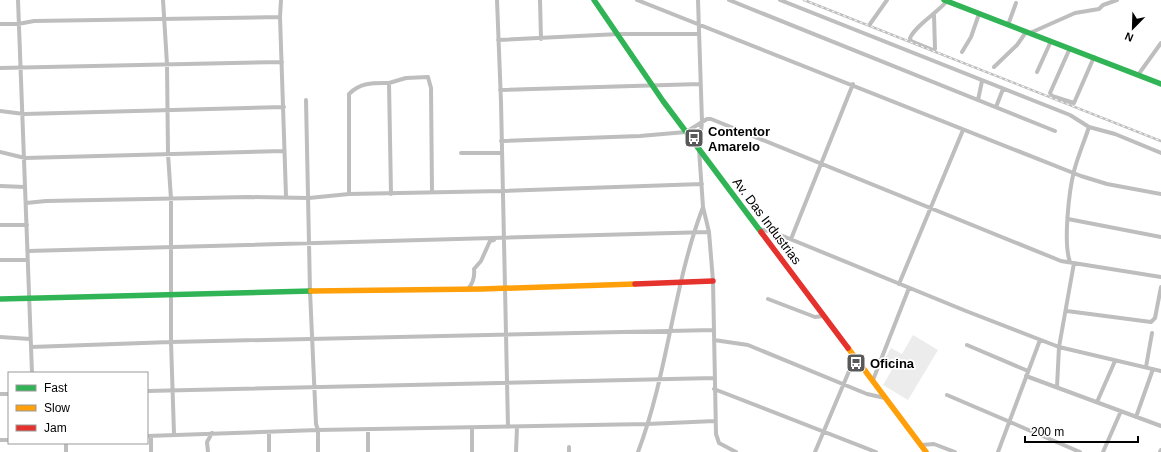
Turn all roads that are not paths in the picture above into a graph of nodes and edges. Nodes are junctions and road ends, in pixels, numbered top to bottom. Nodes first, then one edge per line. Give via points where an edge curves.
1 (18, 0) edge
2 (163, 0) edge
3 (281, 0) edge
4 (497, 0) edge
5 (540, 0) edge
6 (594, 0) edge
7 (637, 0) edge
8 (698, 0) edge
9 (729, 0) edge
10 (780, 0) edge
11 (887, 0) edge
12 (1117, 0) edge
13 (945, 1) edge
14 (1016, 3) dead end
15 (978, 14) junction
16 (934, 15) junction
17 (280, 17) junction
18 (163, 20) junction
19 (0, 24) edge
20 (18, 24) junction
21 (700, 24) junction
22 (870, 24) dead end
23 (1008, 25) junction
24 (1028, 33) junction
25 (619, 34) junction
26 (698, 34) junction
27 (541, 38) junction
28 (498, 40) junction
29 (1051, 41) junction
30 (1161, 42) edge
31 (1070, 48) junction
32 (962, 52) dead end
33 (1094, 57) junction
34 (282, 62) junction
35 (167, 64) junction
36 (994, 67) dead end
37 (0, 68) edge
38 (22, 68) junction
39 (1037, 72) dead end
40 (1138, 75) junction
41 (982, 80) junction
42 (389, 83) junction
43 (700, 84) junction
44 (853, 84) junction
45 (1161, 84) edge
46 (652, 85) junction
47 (1003, 89) junction
48 (500, 90) junction
49 (306, 100) dead end
50 (978, 100) junction
51 (284, 107) junction
52 (996, 107) junction
53 (168, 110) junction
54 (0, 111) edge
55 (24, 114) junction
56 (702, 122) junction
57 (1089, 127) junction
58 (963, 130) junction
59 (1055, 131) dead end
60 (686, 132) junction
61 (501, 141) junction
62 (699, 149) junction
63 (284, 151) junction
64 (0, 152) edge
65 (1161, 152) edge
66 (461, 153) dead end
67 (501, 153) junction
68 (168, 154) junction
69 (25, 158) junction
70 (821, 164) junction
71 (1074, 173) junction
72 (702, 184) junction
73 (0, 186) edge
74 (25, 187) junction
75 (502, 191) junction
76 (432, 192) junction
77 (349, 194) junction
78 (391, 194) junction
79 (1161, 194) edge
80 (286, 196) junction
81 (309, 198) junction
82 (171, 199) junction
83 (26, 203) junction
84 (703, 207) junction
85 (931, 207) junction
86 (1068, 219) junction
87 (0, 225) edge
88 (27, 225) junction
89 (759, 229) junction
90 (709, 232) junction
91 (693, 233) junction
92 (1161, 236) edge
93 (502, 238) junction
94 (791, 239) junction
95 (310, 243) junction
96 (171, 246) junction
97 (28, 251) junction
98 (1067, 253) junction
99 (0, 260) edge
100 (28, 260) junction
101 (1061, 261) junction
102 (1072, 262) junction
103 (1161, 277) edge
104 (713, 281) junction
105 (681, 282) junction
106 (899, 284) junction
107 (505, 287) junction
108 (1161, 287) edge
109 (909, 288) junction
110 (468, 289) junction
111 (310, 291) junction
112 (171, 295) junction
113 (0, 299) edge
114 (30, 299) junction
115 (768, 299) dead end
116 (1067, 311) junction
117 (824, 316) junction
118 (714, 330) junction
119 (671, 331) junction
120 (1152, 333) dead end
121 (505, 334) junction
122 (0, 337) edge
123 (30, 339) junction
124 (312, 339) junction
125 (714, 340) junction
126 (1040, 340) junction
127 (171, 342) junction
128 (967, 345) dead end
129 (31, 347) junction
130 (1059, 347) junction
131 (855, 357) junction
132 (1115, 361) junction
133 (1146, 367) junction
134 (1153, 369) junction
135 (1161, 371) edge
136 (32, 372) edge
137 (1027, 374) junction
138 (714, 378) junction
139 (659, 379) junction
140 (873, 380) junction
141 (506, 383) junction
142 (843, 384) junction
143 (314, 387) junction
144 (1057, 387) junction
145 (173, 390) junction
146 (714, 390) junction
147 (148, 391) edge
148 (947, 395) dead end
149 (885, 398) junction
150 (1097, 402) junction
151 (1121, 411) junction
152 (1136, 417) junction
153 (716, 421) junction
154 (1010, 422) junction
155 (647, 424) junction
156 (1161, 426) edge
157 (508, 427) junction
158 (517, 427) junction
159 (472, 429) junction
160 (318, 430) junction
161 (368, 430) junction
162 (823, 431) junction
163 (269, 432) junction
164 (212, 433) junction
165 (174, 434) junction
166 (204, 434) junction
167 (149, 436) edge
168 (207, 442) junction
169 (921, 445) junction
170 (1104, 451) edge
171 (151, 452) edge
172 (208, 452) edge
173 (269, 452) edge
174 (318, 452) edge
175 (368, 452) edge
176 (472, 452) edge
177 (516, 452) edge
178 (638, 452) edge
179 (736, 452) edge
180 (815, 452) edge
181 (876, 452) edge
182 (926, 452) edge
183 (955, 452) edge
184 (998, 452) edge
185 (1080, 452) edge

1 - 20 street
2 - 18 street
3 - 17 street
4 - 28 street
5 - 27 street
6 - 25 street, Av. Das Industrias
7 - 21 street
8 - 21 street
9 - 50 street
10 - 41 street
11 - 22 street
12 - 24 street via 1099,10 1075,13
13 - 15 street
13 - 16 street
14 - 23 street
15 - 23 street
15 - 32 street via 971,38
16 - 16 street via 935,49 909,40 918,27
17 - 18 street
17 - 34 street
18 - 20 street via 34,21
18 - 35 street
19 - 20 street
20 - 38 street
21 - 26 street
21 - 44 street
23 - 24 street
24 - 29 street
24 - 36 street
25 - 26 street
25 - 27 street
25 - 46 street, Av. Das Industrias
26 - 43 street
27 - 28 street
28 - 48 street
29 - 31 street
29 - 39 street
30 - 40 street
31 - 33 street
31 - 33 street via 1050,92 1056,98 1074,104
33 - 40 street
34 - 35 street
34 - 51 street
35 - 38 street
35 - 53 street
37 - 38 street
38 - 55 street
40 - 45 street
41 - 47 street
41 - 50 street
42 - 76 street via 406,78 428,77 431,88
42 - 77 street via 367,83 349,94
42 - 78 street
43 - 46 street
43 - 56 street
44 - 58 street
44 - 70 street
46 - 48 street
46 - 60 street, Av. Das Industrias
47 - 52 street
47 - 57 street via 1070,115
48 - 61 street
49 - 81 street
50 - 52 street
51 - 53 street
51 - 63 street
52 - 59 street
53 - 55 street
53 - 68 street
54 - 55 street
55 - 69 street
56 - 60 street
56 - 62 street
56 - 70 street via 711,119
57 - 65 street
57 - 71 street
58 - 71 street
58 - 85 street
60 - 61 street
60 - 62 street, Av. Das Industrias
61 - 67 street
62 - 72 street
62 - 89 street, Av. Das Industrias
63 - 68 street
63 - 80 street
64 - 69 street
66 - 67 street
67 - 75 street
68 - 69 street
68 - 82 street
69 - 74 street
70 - 85 street
70 - 94 street
71 - 79 street via 1094,181
71 - 86 street
72 - 75 street
72 - 84 street
73 - 74 street
74 - 83 street
75 - 76 street
75 - 93 street
76 - 78 street
77 - 78 street
77 - 81 street
80 - 81 street
80 - 82 street
81 - 95 street
82 - 83 street
82 - 96 street
83 - 88 street
84 - 90 street
84 - 91 street
85 - 101 street
85 - 106 street
86 - 92 street
86 - 98 street
87 - 88 street
88 - 97 street
89 - 94 street
89 - 117 street, Av. Das Industrias
90 - 91 street
90 - 104 street
91 - 93 street
91 - 105 street
93 - 95 street
93 - 107 street
93 - 110 street via 490,240 481,261 474,269 472,284
94 - 106 street
95 - 96 street
95 - 111 street
96 - 97 street
96 - 112 street
97 - 100 street
98 - 101 street
98 - 102 street
99 - 100 street
100 - 114 street
101 - 102 street
102 - 103 street
102 - 116 street
104 - 105 street
104 - 118 street
105 - 107 street
105 - 119 street
106 - 109 street
107 - 110 street
107 - 121 street
108 - 116 street via 1155,318 1151,322
109 - 126 street
109 - 140 street
110 - 111 street
111 - 112 street
111 - 124 street
112 - 114 street
112 - 127 street
113 - 114 street
114 - 123 street
115 - 117 street via 815,316
116 - 130 street
117 - 131 street, Av. Das Industrias
118 - 119 street
118 - 125 street
119 - 121 street
119 - 139 street
120 - 133 street
121 - 124 street
121 - 141 street
122 - 123 street
123 - 129 street
124 - 127 street
124 - 143 street
125 - 138 street
125 - 142 street via 748,345
126 - 130 street
126 - 137 street
127 - 129 street
127 - 145 street
128 - 137 street
129 - 136 street
130 - 132 street
130 - 144 street
131 - 140 street, Av. Das Industrias
131 - 142 street
132 - 133 street
132 - 150 street
133 - 134 street
134 - 135 street
134 - 152 street
137 - 144 street
137 - 154 street
138 - 139 street
138 - 146 street
139 - 141 street
139 - 155 street
140 - 149 street, Av. Das Industrias
141 - 143 street
141 - 157 street
142 - 149 street
142 - 162 street
143 - 145 street
143 - 160 street
144 - 150 street
145 - 147 street
145 - 165 street
146 - 153 street
146 - 162 street
148 - 154 street
149 - 169 street, Av. Das Industrias
150 - 151 street
151 - 152 street
151 - 170 street
152 - 156 street
153 - 155 street
153 - 179 street via 719,443
154 - 184 street
154 - 185 street
155 - 158 street
155 - 178 street
157 - 158 street
157 - 159 street
158 - 177 street
159 - 161 street
159 - 176 street
160 - 161 street
160 - 163 street
160 - 174 street
161 - 175 street
162 - 180 street
162 - 181 street
163 - 164 street
163 - 173 street
164 - 166 street
164 - 168 street
165 - 166 street
165 - 167 street
166 - 168 street
167 - 171 street
168 - 172 street
169 - 182 street, Av. Das Industrias
169 - 183 street via 934,444

